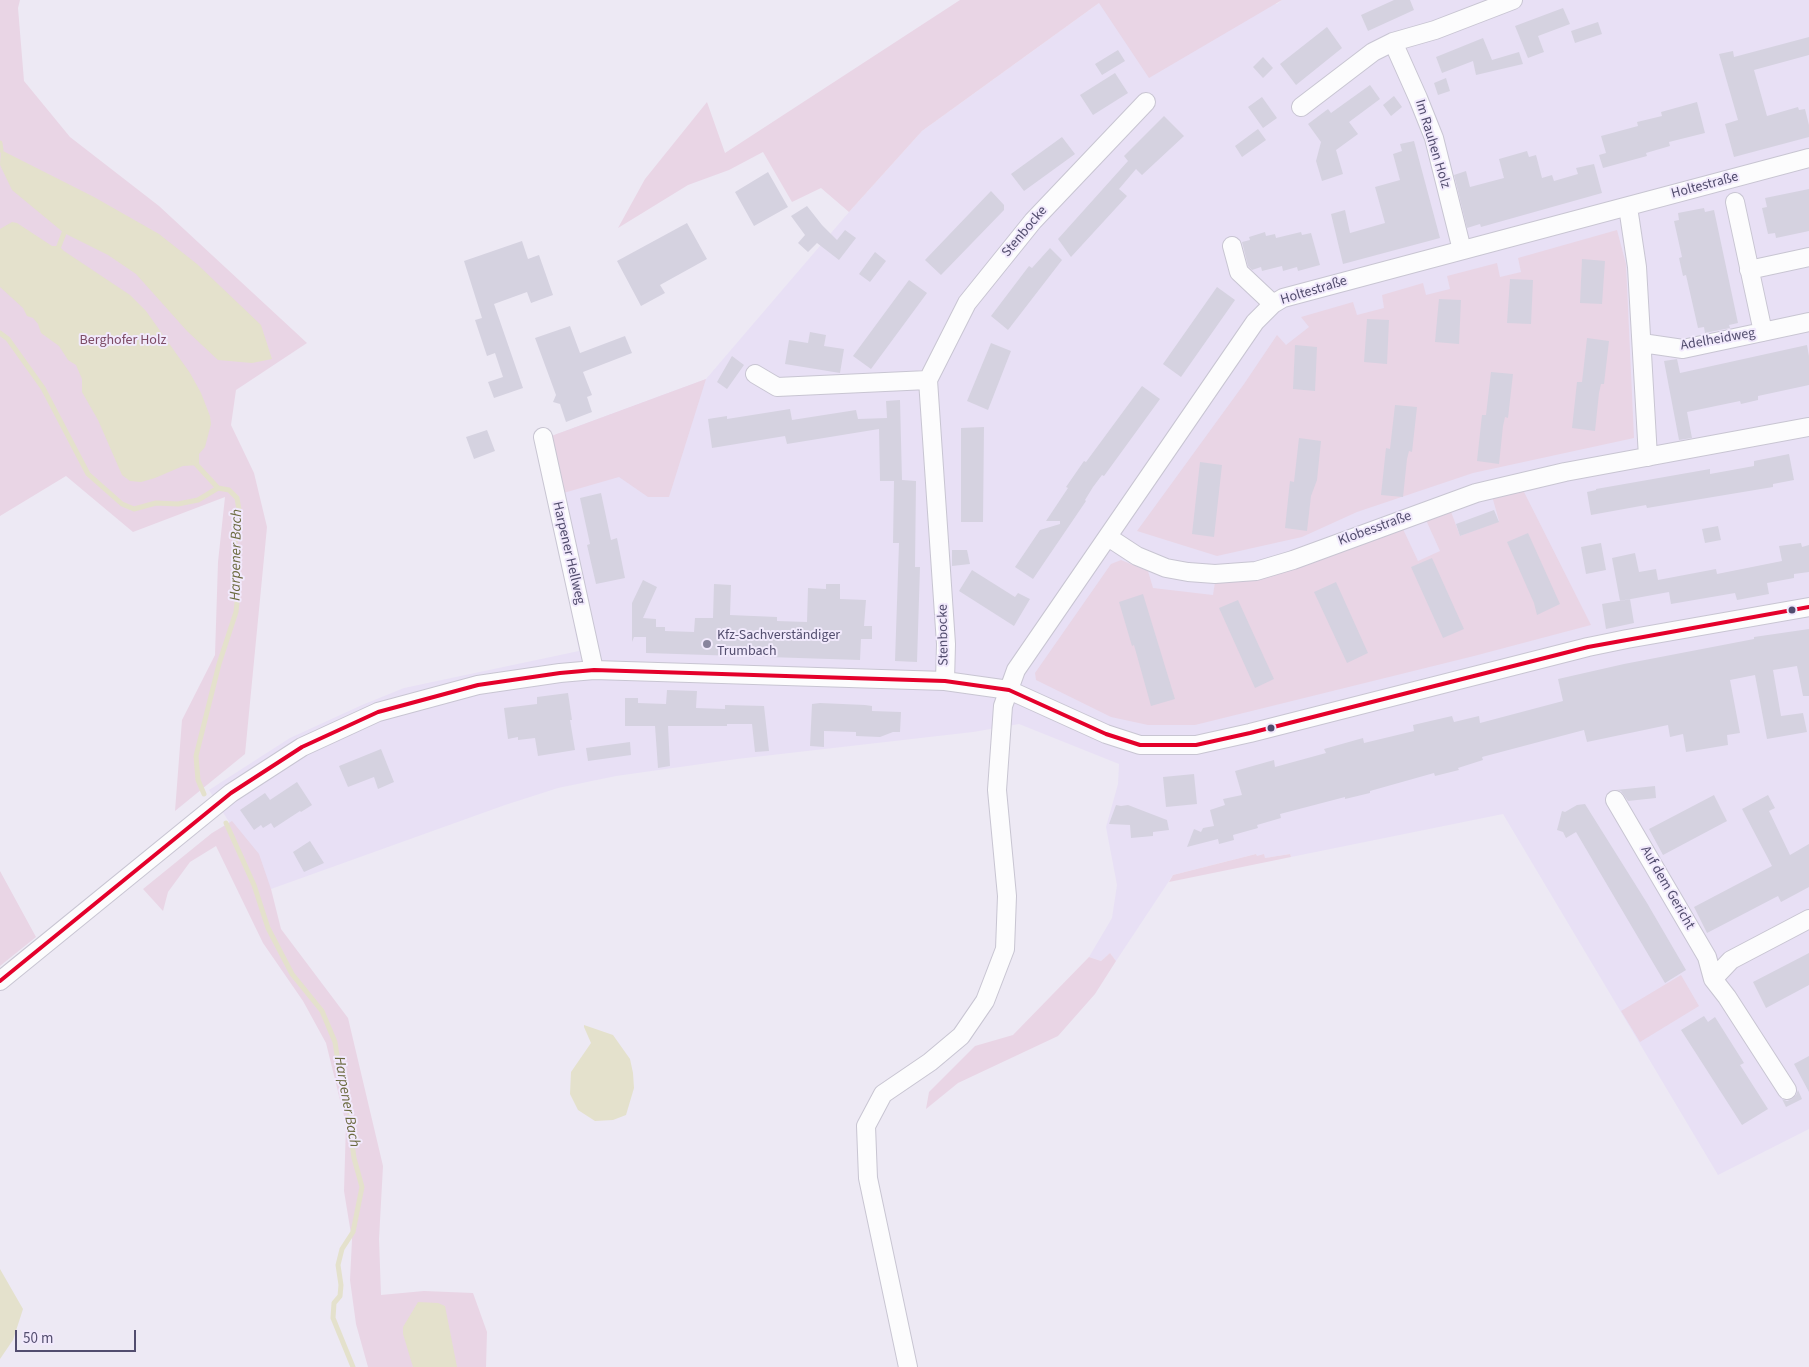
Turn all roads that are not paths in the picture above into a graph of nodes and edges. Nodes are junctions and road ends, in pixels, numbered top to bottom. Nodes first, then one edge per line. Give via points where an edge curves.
1 (1514, 0) edge
2 (1393, 42) junction
3 (1146, 102) dead end
4 (1301, 107) dead end
5 (1809, 158) edge
6 (1735, 202) dead end
7 (1628, 207) junction
8 (1232, 246) dead end
9 (1462, 250) junction
10 (1809, 257) edge
11 (1750, 270) junction
12 (1273, 304) junction
13 (1809, 322) edge
14 (1763, 332) junction
15 (1642, 343) junction
16 (755, 374) dead end
17 (928, 380) junction
18 (1808, 427) edge
19 (542, 437) dead end
20 (1648, 457) junction
21 (1108, 537) junction
22 (1809, 606) edge
23 (594, 670) junction
24 (945, 681) junction
25 (1009, 690) junction
26 (1615, 800) dead end
27 (1809, 919) edge
28 (1713, 979) junction
29 (0, 981) edge
30 (1787, 1090) dead end
31 (908, 1367) edge

1 - 2 street
2 - 4 street via 1373,52
2 - 9 street, Im Rauhen Holz via 1434,138
3 - 17 street, Stenbocke via 1033,221 967,303
5 - 7 street, Holtestraße
6 - 11 street, Adelheidweg
7 - 9 street, Holtestraße
7 - 15 street via 1637,267
8 - 12 street via 1239,272
9 - 12 street, Holtestraße via 1283,298
10 - 11 street
11 - 14 street, Adelheidweg
12 - 21 street, Holtestraße via 1255,322
13 - 14 street, Adelheidweg
14 - 15 street, Adelheidweg via 1682,349
15 - 20 street
16 - 17 street via 777,387
17 - 24 street, Stenbocke via 946,644
18 - 20 street, Klobesstraße
19 - 23 street, Harpener Hellweg
20 - 21 street, Klobesstraße via 1565,472 1469,495 1256,571 1215,574 1166,568 1137,556
21 - 25 street, Holtestraße via 1016,670
22 - 25 street via 1608,643 1196,746 1140,745 1106,734
23 - 24 street
23 - 29 street via 478,685 378,712 302,747 231,794
24 - 25 street
25 - 31 street, Holtestraße via 1003,706 997,790 1007,896 1005,949 986,1001 961,1036 883,1094 866,1126 868,1178
26 - 28 street, Auf dem Gericht via 1707,957
27 - 28 street via 1731,960
28 - 30 street, Auf dem Gericht

